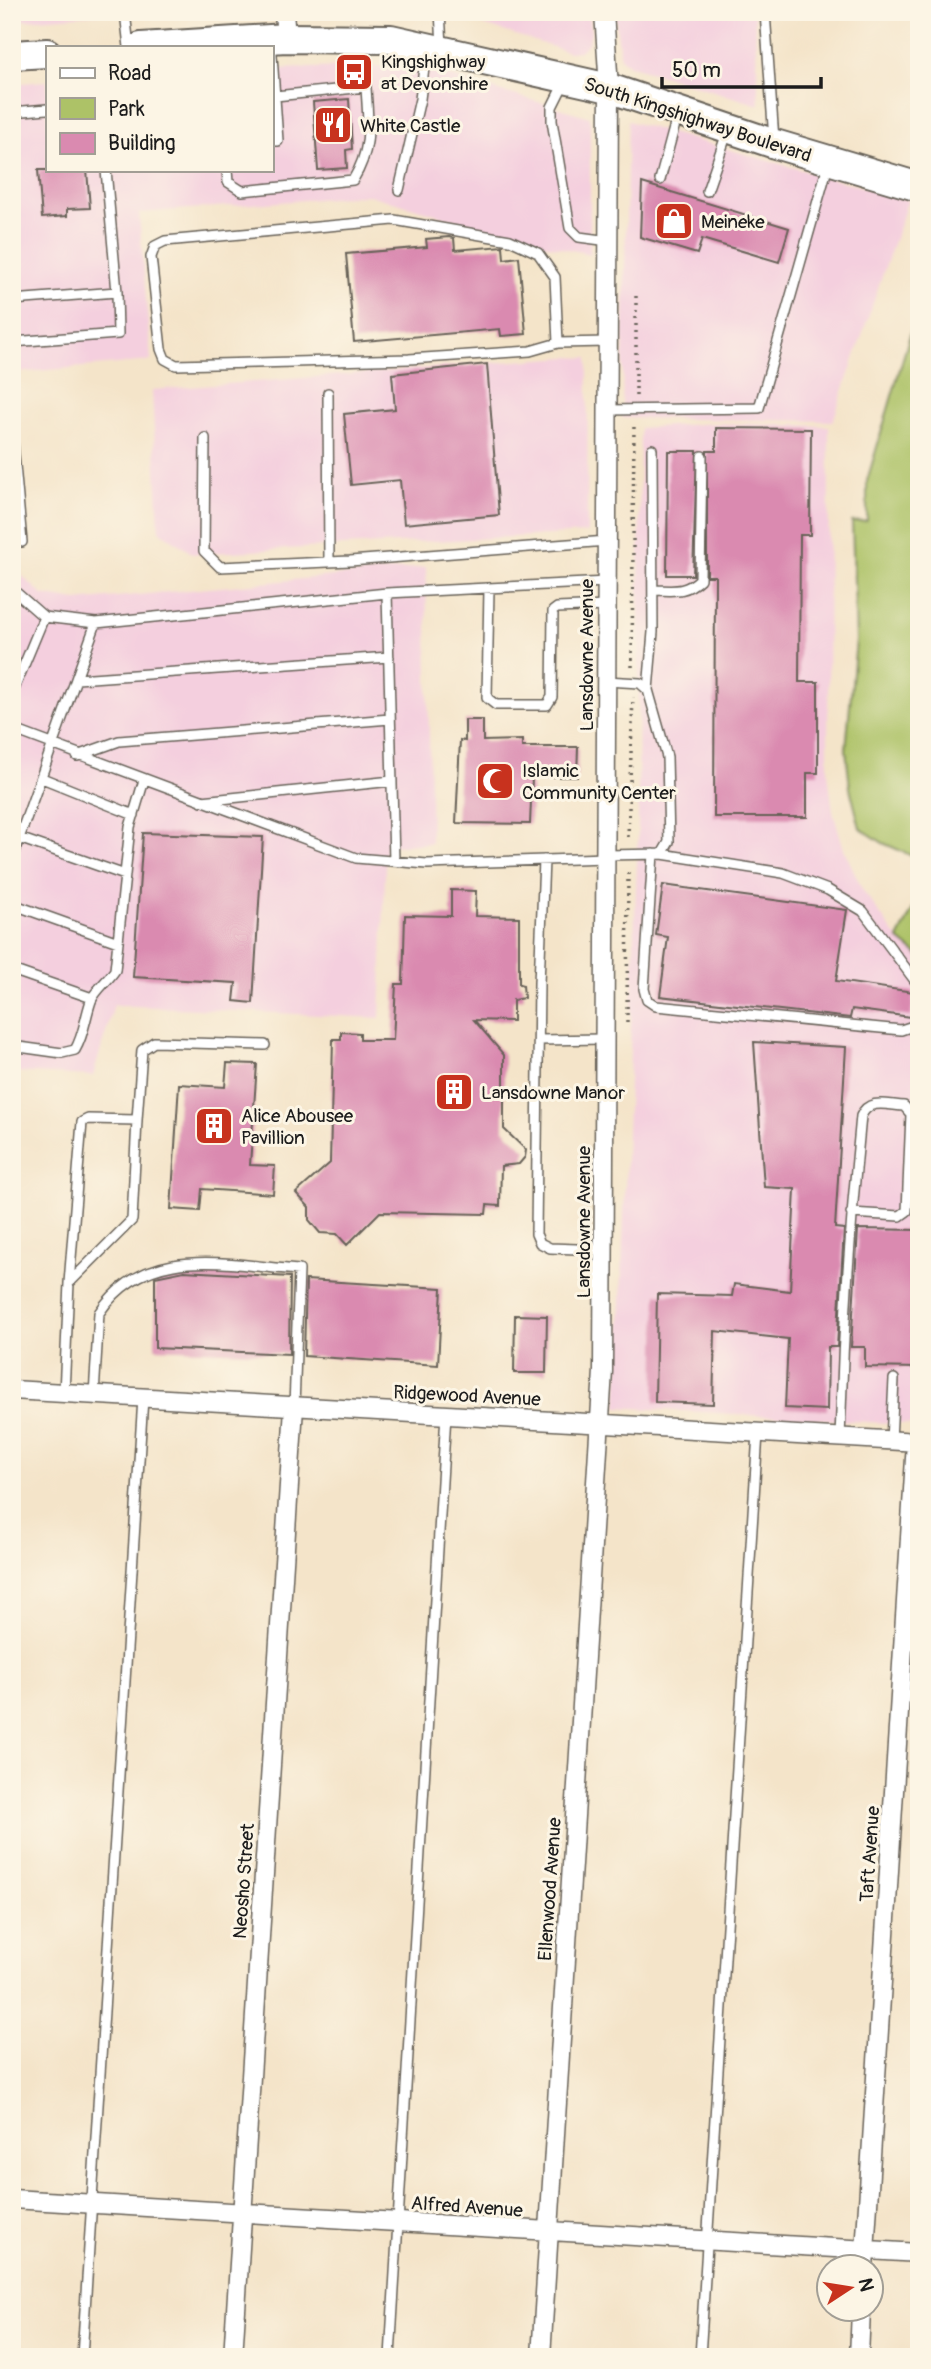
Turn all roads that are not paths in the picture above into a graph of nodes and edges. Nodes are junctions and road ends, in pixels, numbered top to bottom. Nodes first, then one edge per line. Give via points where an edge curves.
1 (125, 12) edge
2 (440, 12) edge
3 (604, 12) edge
4 (765, 12) edge
5 (280, 30) edge
6 (210, 45) edge
7 (129, 46) edge
8 (176, 46) edge
9 (434, 49) junction
10 (46, 52) edge
11 (12, 55) edge
12 (567, 78) junction
13 (609, 88) junction
14 (275, 96) junction
15 (46, 109) edge
16 (678, 111) junction
17 (12, 112) edge
18 (728, 128) junction
19 (273, 141) edge
20 (775, 144) junction
21 (829, 161) junction
22 (106, 172) edge
23 (227, 172) edge
24 (660, 180) dead end
25 (919, 187) edge
26 (400, 190) dead end
27 (708, 191) dead end
28 (608, 241) junction
29 (117, 292) junction
30 (12, 300) edge
31 (12, 342) edge
32 (558, 342) junction
33 (608, 342) junction
34 (328, 393) dead end
35 (608, 410) junction
36 (12, 432) edge
37 (205, 438) dead end
38 (652, 449) dead end
39 (702, 456) dead end
40 (12, 533) edge
41 (607, 541) junction
42 (329, 562) junction
43 (607, 582) junction
44 (489, 588) junction
45 (12, 589) edge
46 (653, 590) junction
47 (387, 593) junction
48 (607, 606) junction
49 (44, 617) junction
50 (96, 623) junction
51 (389, 657) junction
52 (77, 679) junction
53 (606, 681) junction
54 (648, 690) junction
55 (12, 694) edge
56 (390, 719) junction
57 (12, 729) edge
58 (54, 747) junction
59 (77, 756) junction
60 (42, 778) junction
61 (144, 780) junction
62 (392, 781) junction
63 (200, 801) junction
64 (134, 815) junction
65 (19, 838) junction
66 (657, 854) junction
67 (606, 857) junction
68 (12, 858) edge
69 (544, 860) junction
70 (394, 861) junction
71 (125, 876) junction
72 (12, 904) edge
73 (118, 942) junction
74 (12, 970) edge
75 (919, 986) edge
76 (92, 998) junction
77 (919, 1024) edge
78 (605, 1039) junction
79 (539, 1041) junction
80 (265, 1045) dead end
81 (12, 1046) edge
82 (137, 1120) junction
83 (852, 1213) junction
84 (604, 1250) junction
85 (69, 1283) junction
86 (894, 1379) dead end
87 (12, 1390) edge
88 (64, 1393) junction
89 (94, 1395) junction
90 (143, 1398) junction
91 (294, 1407) junction
92 (446, 1413) junction
93 (599, 1424) junction
94 (758, 1433) junction
95 (840, 1438) junction
96 (891, 1441) junction
97 (918, 1442) edge
98 (12, 2199) edge
99 (91, 2204) junction
100 (243, 2212) junction
101 (399, 2222) junction
102 (548, 2233) junction
103 (707, 2242) junction
104 (865, 2249) junction
105 (919, 2253) edge
106 (865, 2254) edge
107 (861, 2324) edge
108 (82, 2357) edge
109 (233, 2357) edge
110 (390, 2357) edge
111 (541, 2357) edge
112 (700, 2357) edge
113 (859, 2357) edge

1 - 7 lane
2 - 9 lane
3 - 13 street, Lansdowne Avenue
4 - 20 lane
5 - 6 main road, South Kingshighway Boulevard
5 - 9 main road, South Kingshighway Boulevard via 391,39
5 - 14 lane
6 - 8 main road, South Kingshighway Boulevard
9 - 12 main road, South Kingshighway Boulevard
9 - 26 lane
10 - 11 main road
12 - 13 main road, South Kingshighway Boulevard
12 - 28 lane via 551,116 570,228 579,237
13 - 16 main road, South Kingshighway Boulevard
13 - 28 street, Lansdowne Avenue
14 - 19 lane via 278,141
14 - 23 lane via 366,87 366,159 354,180 242,191 228,182
15 - 17 lane
16 - 18 main road, South Kingshighway Boulevard
16 - 24 lane
18 - 20 main road, South Kingshighway Boulevard
18 - 27 lane
20 - 21 main road, South Kingshighway Boulevard
21 - 25 main road, South Kingshighway Boulevard
21 - 35 lane via 759,408
22 - 29 lane
28 - 33 street, Lansdowne Avenue
29 - 30 lane
29 - 31 lane via 118,334
32 - 32 lane via 530,351 409,359 176,365 165,359 161,349 151,257 155,246 165,242 394,220 510,240 538,253 555,277
32 - 33 lane
33 - 35 street, Lansdowne Avenue
34 - 42 lane
35 - 41 street, Lansdowne Avenue
36 - 40 lane via 22,542
37 - 42 lane via 204,551 220,567
38 - 46 lane
39 - 46 lane via 700,579 684,590
41 - 42 lane
41 - 43 street, Lansdowne Avenue
43 - 44 lane
43 - 48 street, Lansdowne Avenue
44 - 47 lane
44 - 48 lane via 488,698 496,705 547,705 552,697 553,611
45 - 49 lane
46 - 54 lane
47 - 50 lane
47 - 51 lane
48 - 53 street, Lansdowne Avenue
49 - 50 lane
49 - 55 lane
50 - 52 lane
51 - 52 lane
51 - 56 lane
52 - 58 lane
53 - 54 lane via 640,683
53 - 67 street, Lansdowne Avenue
54 - 66 lane via 667,757 669,842
56 - 59 lane via 119,741
56 - 62 lane
57 - 58 lane
58 - 59 lane
58 - 60 lane
59 - 61 lane
60 - 64 lane
60 - 65 lane
61 - 63 lane
61 - 64 lane
62 - 63 lane
62 - 70 lane
63 - 70 lane via 356,858
64 - 71 lane
65 - 68 lane
65 - 71 lane
66 - 67 lane
66 - 75 lane via 783,873 828,890 863,911
66 - 77 lane via 644,989 647,1000 656,1006 901,1030
67 - 69 lane
67 - 78 street, Lansdowne Avenue
69 - 70 lane
69 - 79 lane
71 - 73 lane
72 - 73 lane
73 - 76 lane via 115,970
74 - 76 lane
76 - 81 lane via 75,1050 62,1053
78 - 79 lane
78 - 84 street, Lansdowne Avenue
79 - 84 lane via 536,1234 540,1244 550,1248
80 - 82 lane via 154,1042 142,1050
82 - 85 lane via 132,1220
82 - 85 lane via 82,1122
83 - 83 lane via 900,1216 907,1211 911,1114 904,1106 872,1103 861,1116
83 - 95 lane
84 - 93 street, Lansdowne Avenue
85 - 88 lane
86 - 96 lane
87 - 88 street, Ridgewood Avenue
88 - 89 street, Ridgewood Avenue
89 - 90 street, Ridgewood Avenue
89 - 91 lane via 99,1313 105,1305 146,1272 194,1263 299,1270
90 - 91 street, Ridgewood Avenue
90 - 99 lane
91 - 92 street, Ridgewood Avenue
91 - 100 street, Neosho Street
92 - 93 street, Ridgewood Avenue
92 - 101 lane
93 - 94 street, Ridgewood Avenue
93 - 102 street, Ellenwood Avenue
94 - 95 street, Ridgewood Avenue
94 - 103 lane
95 - 96 street, Ridgewood Avenue
96 - 97 street, Ridgewood Avenue
97 - 104 street, Taft Avenue
98 - 99 street, Alfred Avenue
99 - 100 street, Alfred Avenue
99 - 108 lane
100 - 101 street, Alfred Avenue
100 - 109 street, Neosho Street
101 - 102 street, Alfred Avenue
101 - 110 lane
102 - 103 street, Alfred Avenue
102 - 111 street, Ellenwood Avenue
103 - 104 street, Alfred Avenue
103 - 112 lane
104 - 105 street, Alfred Avenue
104 - 106 street, Taft Avenue
107 - 113 street

